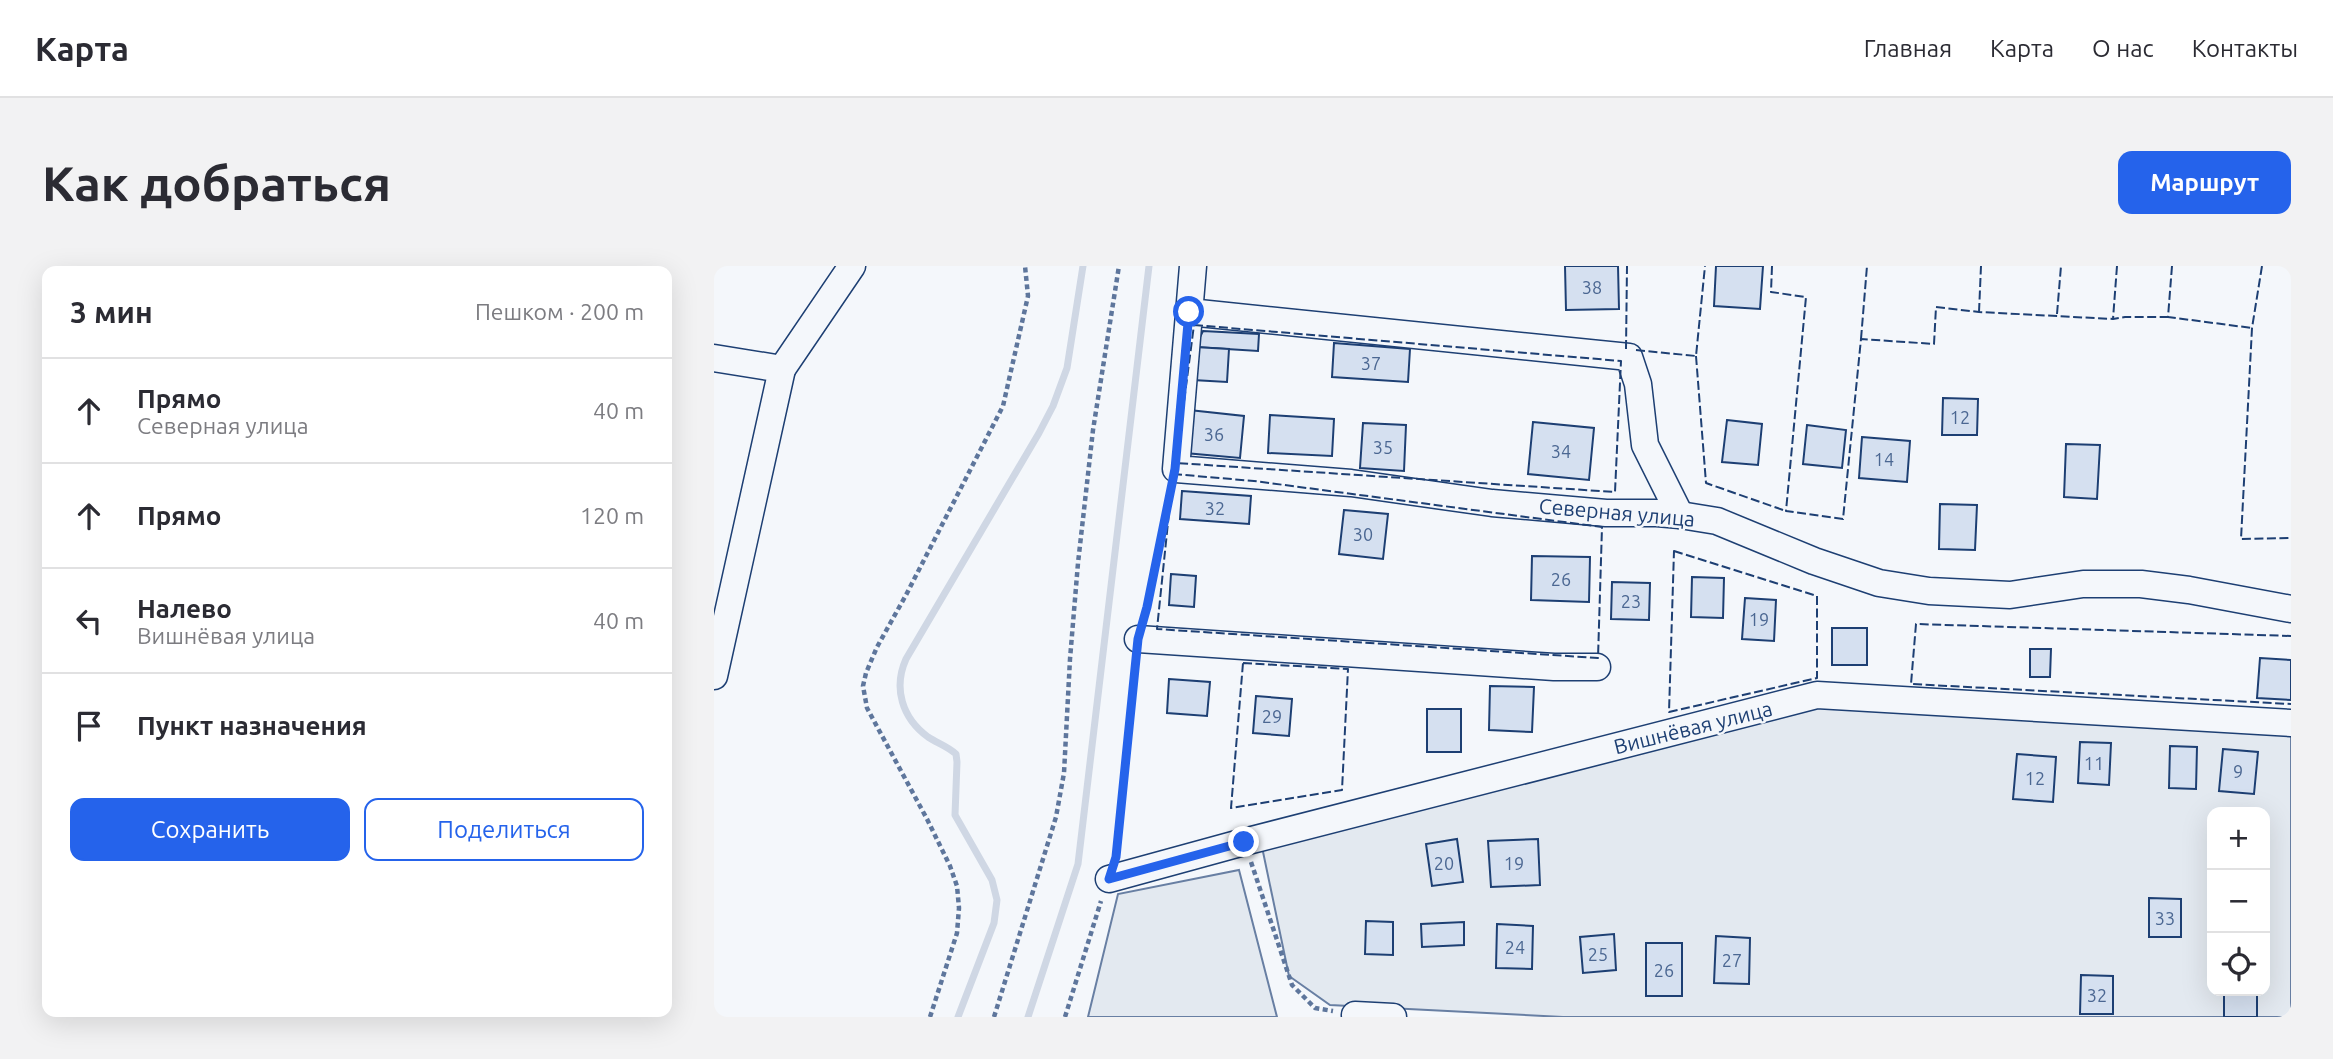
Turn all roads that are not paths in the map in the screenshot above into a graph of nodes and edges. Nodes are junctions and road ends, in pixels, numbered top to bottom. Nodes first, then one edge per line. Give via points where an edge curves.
1 (852, 266) edge
2 (1193, 266) edge
3 (1189, 312) junction
4 (714, 358) edge
5 (782, 369) junction
6 (1680, 515) junction
7 (2291, 609) edge
8 (1138, 639) road end
9 (716, 659) edge
10 (1597, 667) dead end
11 (2291, 723) edge
12 (1109, 879) road end
13 (1355, 1015) road end
14 (1393, 1017) edge

1 - 5 street
2 - 3 street
3 - 6 street via 1629,357 1638,384 1645,445
3 - 6 street, Северная улица via 1175,469 1351,483 1492,503
4 - 5 street
5 - 9 street
6 - 7 street, Северная улица via 1717,521 1879,583 1929,591 2010,595 2083,584 2141,584
8 - 10 street
11 - 12 street, Вишнёвая улица via 1817,695
13 - 14 street

